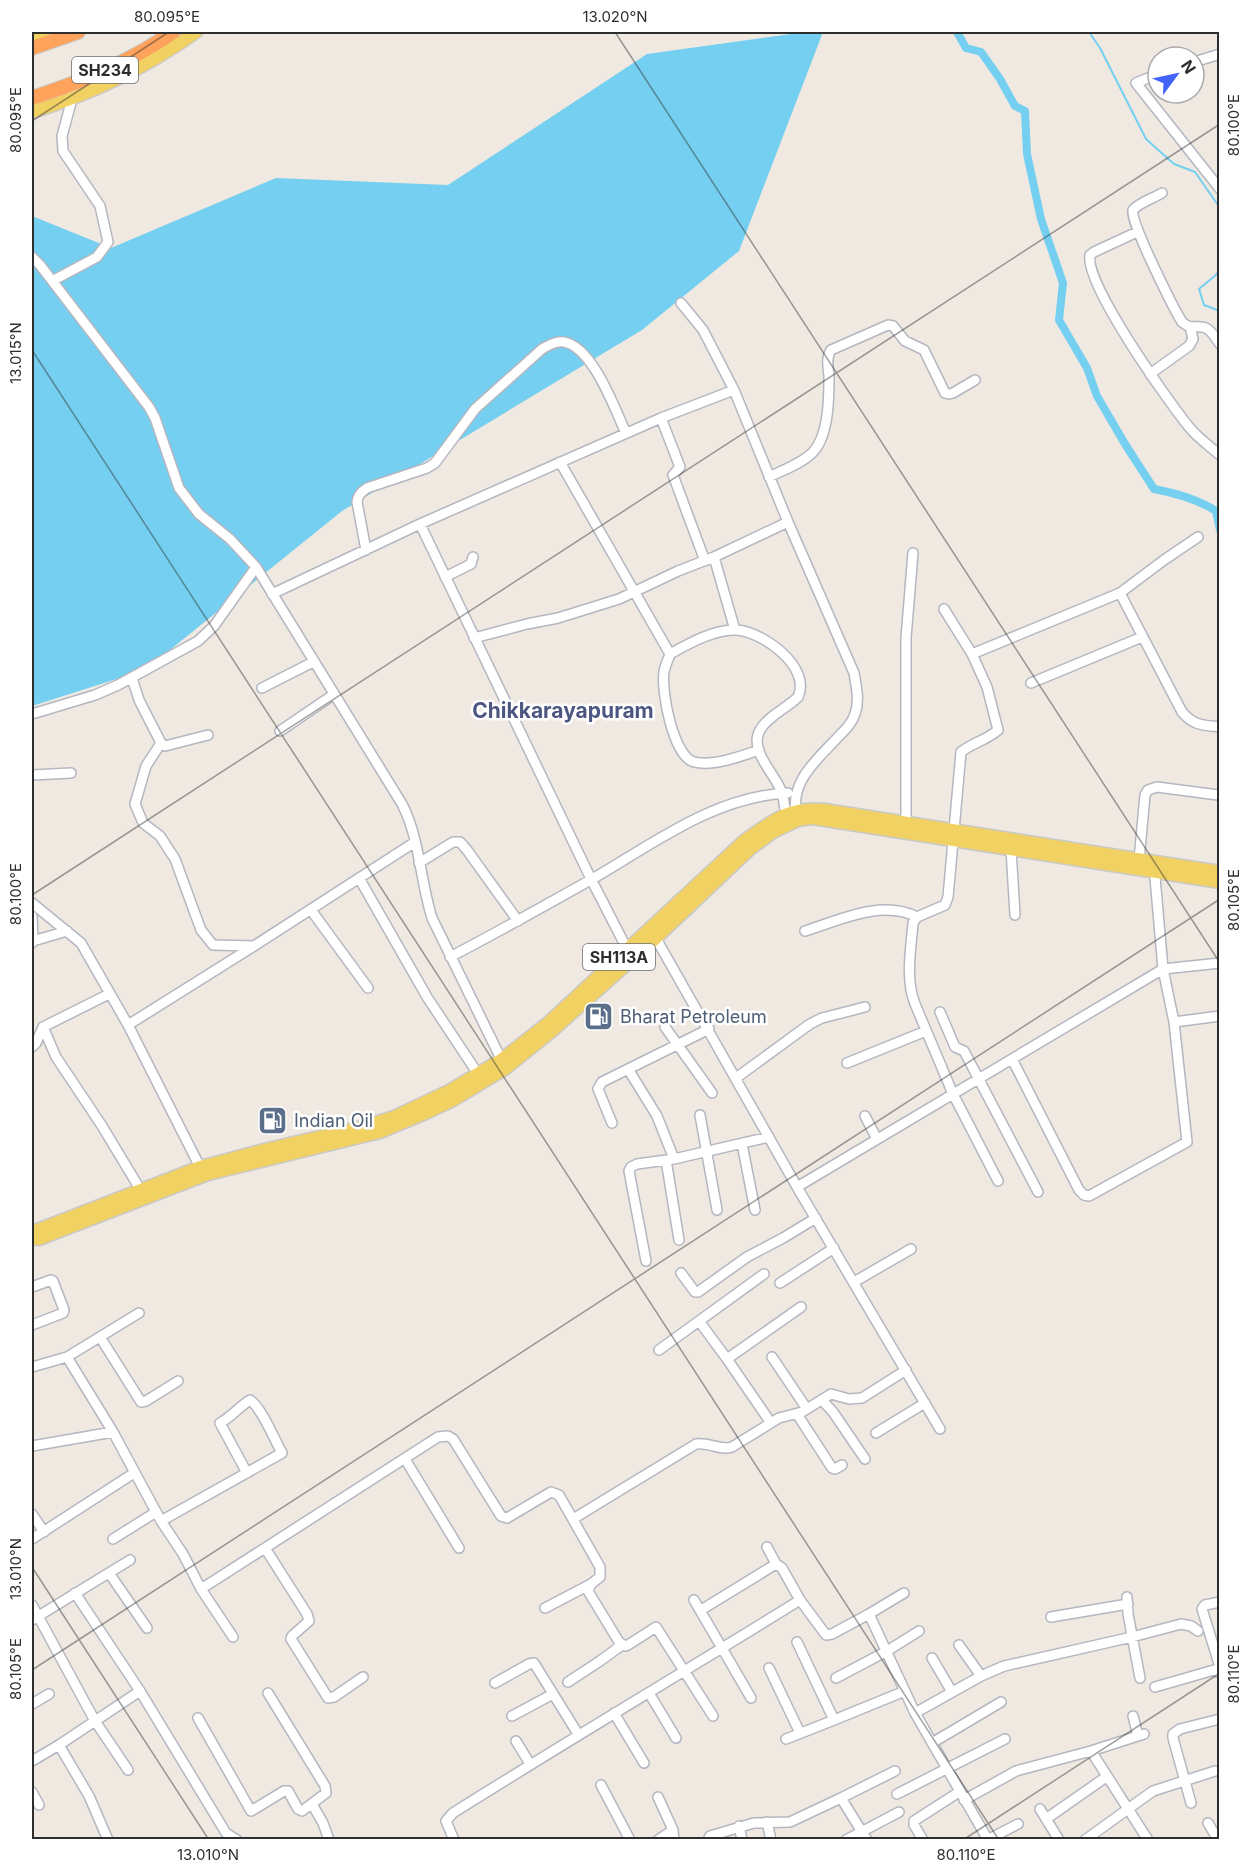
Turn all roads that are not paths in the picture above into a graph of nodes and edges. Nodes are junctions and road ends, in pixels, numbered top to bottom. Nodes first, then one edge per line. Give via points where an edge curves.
1 (43, 32) edge
2 (78, 32) edge
3 (173, 32) edge
4 (196, 32) edge
5 (32, 35) edge
6 (32, 48) edge
7 (1146, 79) edge
8 (1146, 96) edge
9 (32, 98) edge
10 (72, 99) junction
11 (1153, 105) edge
12 (32, 112) edge
13 (1220, 189) edge
14 (1162, 193) dead end
15 (1137, 232) junction
16 (32, 257) edge
17 (52, 281) junction
18 (681, 303) dead end
19 (1190, 327) junction
20 (1220, 344) edge
21 (1150, 374) junction
22 (975, 380) dead end
23 (734, 390) junction
24 (661, 418) junction
25 (626, 433) junction
26 (1220, 455) edge
27 (560, 462) junction
28 (769, 477) junction
29 (788, 522) junction
30 (420, 524) junction
31 (1198, 537) dead end
32 (366, 550) junction
33 (913, 553) dead end
34 (473, 557) dead end
35 (709, 559) junction
36 (256, 567) junction
37 (445, 577) junction
38 (633, 592) junction
39 (1120, 593) junction
40 (272, 594) junction
41 (944, 609) dead end
42 (735, 630) junction
43 (1142, 637) junction
44 (474, 638) junction
45 (670, 654) junction
46 (972, 654) junction
47 (314, 662) junction
48 (132, 678) junction
49 (1031, 683) dead end
50 (262, 688) dead end
51 (333, 695) junction
52 (32, 714) edge
53 (1220, 727) edge
54 (280, 730) dead end
55 (208, 735) dead end
56 (161, 743) junction
57 (759, 750) junction
58 (70, 773) dead end
59 (32, 775) edge
60 (795, 793) junction
61 (783, 794) junction
62 (1218, 795) dead end
63 (792, 817) junction
64 (906, 828) junction
65 (953, 835) junction
66 (416, 842) junction
67 (1011, 849) junction
68 (1139, 860) junction
69 (419, 863) junction
70 (1154, 867) junction
71 (1220, 872) edge
72 (359, 878) junction
73 (591, 879) junction
74 (1220, 882) edge
75 (32, 903) edge
76 (311, 910) junction
77 (1015, 915) dead end
78 (32, 916) edge
79 (917, 917) junction
80 (518, 921) junction
81 (67, 931) junction
82 (805, 931) dead end
83 (652, 934) junction
84 (32, 942) edge
85 (254, 946) junction
86 (627, 949) junction
87 (450, 957) junction
88 (1220, 963) edge
89 (1163, 969) junction
90 (368, 988) dead end
91 (109, 994) junction
92 (865, 1007) dead end
93 (940, 1012) dead end
94 (1220, 1016) edge
95 (1174, 1022) junction
96 (128, 1025) junction
97 (43, 1027) junction
98 (665, 1027) dead end
99 (708, 1029) junction
100 (926, 1031) junction
101 (678, 1045) junction
102 (32, 1047) edge
103 (1012, 1059) junction
104 (847, 1063) dead end
105 (503, 1064) junction
106 (628, 1069) junction
107 (478, 1074) junction
108 (735, 1078) junction
109 (978, 1080) junction
110 (712, 1093) dead end
111 (953, 1094) junction
112 (700, 1115) dead end
113 (865, 1116) dead end
114 (612, 1123) dead end
115 (770, 1137) junction
116 (877, 1139) junction
117 (742, 1144) junction
118 (707, 1151) junction
119 (670, 1160) junction
120 (202, 1171) junction
121 (998, 1181) dead end
122 (797, 1187) junction
123 (1038, 1192) dead end
124 (142, 1194) junction
125 (717, 1210) dead end
126 (756, 1210) dead end
127 (816, 1218) junction
128 (32, 1232) edge
129 (32, 1238) edge
130 (679, 1240) dead end
131 (834, 1248) junction
132 (911, 1249) dead end
133 (646, 1261) dead end
134 (681, 1273) dead end
135 (764, 1274) dead end
136 (854, 1282) junction
137 (780, 1283) dead end
138 (32, 1287) edge
139 (801, 1307) dead end
140 (139, 1313) dead end
141 (699, 1321) junction
142 (32, 1324) edge
143 (100, 1337) junction
144 (659, 1350) dead end
145 (67, 1357) junction
146 (772, 1357) dead end
147 (728, 1359) junction
148 (32, 1367) edge
149 (906, 1370) junction
150 (178, 1381) dead end
151 (822, 1400) junction
152 (925, 1403) junction
153 (807, 1409) junction
154 (796, 1414) junction
155 (771, 1423) junction
156 (940, 1429) dead end
157 (113, 1431) junction
158 (876, 1433) dead end
159 (32, 1446) edge
160 (405, 1459) junction
161 (865, 1459) dead end
162 (842, 1465) dead end
163 (134, 1473) junction
164 (247, 1473) junction
165 (32, 1514) edge
166 (159, 1517) junction
167 (573, 1519) junction
168 (44, 1532) junction
169 (32, 1539) edge
170 (113, 1539) dead end
171 (767, 1547) dead end
172 (265, 1548) junction
173 (459, 1548) dead end
174 (129, 1560) dead end
175 (776, 1564) junction
176 (109, 1573) junction
177 (591, 1584) junction
178 (201, 1589) junction
179 (75, 1593) junction
180 (904, 1593) dead end
181 (694, 1600) dead end
182 (800, 1600) junction
183 (1220, 1602) edge
184 (32, 1605) edge
185 (545, 1608) dead end
186 (701, 1610) junction
187 (868, 1614) junction
188 (1051, 1617) dead end
189 (35, 1618) edge
190 (147, 1628) dead end
191 (919, 1631) dead end
192 (1198, 1631) dead end
193 (233, 1637) dead end
194 (1132, 1637) junction
195 (797, 1642) dead end
196 (622, 1645) junction
197 (959, 1645) dead end
198 (723, 1648) junction
199 (886, 1651) junction
200 (932, 1658) dead end
201 (1220, 1667) edge
202 (769, 1668) dead end
203 (685, 1671) junction
204 (1220, 1674) edge
205 (981, 1676) junction
206 (363, 1677) dead end
207 (836, 1678) dead end
208 (1140, 1678) dead end
209 (568, 1682) dead end
210 (495, 1683) dead end
211 (1155, 1687) dead end
212 (140, 1691) junction
213 (905, 1691) junction
214 (952, 1692) junction
215 (268, 1693) dead end
216 (649, 1693) junction
217 (49, 1694) dead end
218 (553, 1694) junction
219 (751, 1698) dead end
220 (1001, 1702) dead end
221 (32, 1704) edge
222 (614, 1713) junction
223 (915, 1713) junction
224 (512, 1716) dead end
225 (714, 1716) dead end
226 (1133, 1716) dead end
227 (198, 1718) dead end
228 (1220, 1719) edge
229 (95, 1720) junction
230 (834, 1720) junction
231 (800, 1733) junction
232 (578, 1734) junction
233 (676, 1738) dead end
234 (786, 1739) dead end
235 (1005, 1739) dead end
236 (516, 1741) dead end
237 (932, 1743) junction
238 (59, 1746) junction
239 (1091, 1751) junction
240 (32, 1761) edge
241 (530, 1764) junction
242 (644, 1764) dead end
243 (946, 1769) junction
244 (128, 1770) dead end
245 (895, 1771) dead end
246 (1215, 1772) dead end
247 (1106, 1777) junction
248 (1184, 1780) junction
249 (601, 1785) dead end
250 (32, 1792) edge
251 (897, 1794) dead end
252 (962, 1796) junction
253 (658, 1797) dead end
254 (841, 1798) junction
255 (1191, 1803) dead end
256 (312, 1804) junction
257 (39, 1805) dead end
258 (1040, 1809) dead end
259 (1127, 1810) junction
260 (899, 1812) dead end
261 (1046, 1819) junction
262 (767, 1822) junction
263 (1208, 1823) dead end
264 (1018, 1824) dead end
265 (739, 1826) junction
266 (674, 1835) edge
267 (865, 1836) edge
268 (108, 1839) edge
269 (237, 1839) edge
270 (329, 1839) edge
271 (454, 1839) edge
272 (630, 1839) edge
273 (658, 1839) edge
274 (708, 1839) edge
275 (742, 1839) edge
276 (771, 1839) edge
277 (846, 1839) edge
278 (923, 1839) edge
279 (988, 1839) edge
280 (1059, 1839) edge
281 (1085, 1839) edge
282 (1148, 1839) edge
283 (1218, 1839) edge

1 - 5 main road
2 - 6 highway, SH234
3 - 9 highway, SH234 via 104,71
4 - 10 main road via 132,73
7 - 8 street via 1136,83
10 - 12 main road
10 - 17 street via 62,136 63,151 100,206 108,242 97,257
11 - 13 street
14 - 15 street via 1132,211
15 - 19 street via 1182,322
15 - 21 street via 1094,252 1089,266
16 - 17 street
17 - 36 street via 149,407 179,488 199,514
18 - 23 street via 703,330
19 - 20 street via 1209,329
19 - 21 street via 1189,346
21 - 26 street via 1190,428
22 - 28 street via 945,393 924,350 905,340 893,326 883,326 831,350 826,423 818,446 808,457
23 - 24 street
23 - 28 street
24 - 25 street
24 - 35 street via 680,467 674,476
25 - 27 street
25 - 32 street via 597,371 586,357 574,346 553,343 475,409 435,463 362,491 357,502
27 - 30 street
27 - 38 street
28 - 29 street
29 - 35 street
29 - 60 street via 854,673 858,693 851,724 807,770
30 - 32 street
30 - 37 street
31 - 39 street
32 - 40 street
33 - 64 street via 906,638
34 - 37 street via 471,564
35 - 38 street
35 - 42 street
36 - 40 street
36 - 48 street via 204,636
37 - 44 street
38 - 44 street via 574,613
38 - 45 street
39 - 43 street
39 - 46 street
40 - 47 street
41 - 46 street
42 - 45 street via 696,640
42 - 57 street via 774,645 795,668 800,681 798,696 760,730
43 - 49 street
43 - 53 street via 1182,712 1196,724
44 - 73 street
45 - 57 street via 664,672 664,692 682,753 694,762 704,762
46 - 65 street via 987,687 998,730 961,753
47 - 50 street
47 - 51 street
48 - 52 street via 95,695
48 - 56 street
51 - 54 street
51 - 66 street via 402,804
55 - 56 street via 174,745
56 - 85 street via 146,766 135,804 143,823 160,836 175,859 201,930 213,945
57 - 61 street
58 - 59 street
60 - 61 street
60 - 63 street
61 - 63 street
61 - 73 street via 738,802 697,817
62 - 68 street via 1157,787 1148,790
63 - 64 main road via 810,809
63 - 83 main road, SH113A via 768,824 744,842
64 - 65 main road
65 - 67 main road
65 - 68 main road
65 - 79 street via 945,905
66 - 69 street
66 - 72 street
67 - 70 main road
67 - 77 street
68 - 70 main road
69 - 80 street via 453,842 460,842
69 - 87 street via 425,897
70 - 71 main road
70 - 74 main road
70 - 89 street
72 - 76 street
72 - 107 street via 427,997
73 - 80 street
73 - 86 street
75 - 81 street
76 - 85 street
76 - 90 street
78 - 84 street
79 - 82 street via 897,909 881,910
79 - 100 street via 913,923 909,981
80 - 87 street
81 - 84 street
81 - 91 street via 81,943
83 - 86 main road, SH113A
83 - 99 street
83 - 105 main road, SH113A via 553,1030
85 - 96 street
86 - 105 main road, SH113A
87 - 105 street
88 - 89 street
89 - 95 street
89 - 103 street
91 - 96 street
91 - 97 street
92 - 108 street via 810,1024
93 - 109 street via 955,1047 964,1051
94 - 95 street
95 - 103 street via 1187,1142 1089,1196 1079,1190
96 - 120 street
97 - 102 street
97 - 124 street via 56,1057
98 - 101 street
99 - 101 street
99 - 108 street
100 - 104 street
100 - 111 street
101 - 106 street
101 - 110 street
103 - 109 street
105 - 107 main road, SH113A
105 - 120 main road, SH113A via 478,1086 380,1132
106 - 114 street via 602,1082 598,1089
106 - 119 street via 657,1116
107 - 120 main road, SH113A via 425,1104 375,1123 227,1159
108 - 115 street
109 - 111 street
109 - 123 street
111 - 116 street
111 - 121 street
112 - 118 street
113 - 116 street
115 - 117 street
115 - 122 street
116 - 122 street
117 - 118 street
117 - 126 street
118 - 119 street
118 - 125 street
119 - 130 street
119 - 133 street via 636,1164 629,1171
120 - 124 main road, SH113A
122 - 127 street
124 - 128 main road, SH113A
124 - 129 main road, SH113A via 39,1239
127 - 131 street
127 - 134 street via 747,1257 698,1292
131 - 136 street
131 - 137 street
132 - 136 street
135 - 141 street
136 - 149 street
138 - 142 street via 53,1281 64,1310
139 - 147 street
140 - 143 street
141 - 144 street
141 - 147 street
143 - 145 street
143 - 150 street via 141,1402
145 - 148 street
145 - 157 street
146 - 153 street
147 - 155 street
149 - 151 street via 862,1398 831,1394
149 - 152 street
151 - 153 street
151 - 161 street
152 - 156 street
152 - 158 street
153 - 154 street
154 - 155 street
154 - 162 street via 832,1468
155 - 167 street via 725,1449 696,1444
157 - 159 street
157 - 163 street
160 - 167 street via 438,1437 448,1436 501,1516 507,1518 551,1492 559,1495
160 - 172 street
160 - 173 street
163 - 166 street
163 - 168 street
164 - 164 street via 282,1453 252,1400 220,1423
164 - 166 street
165 - 168 street
166 - 170 street
166 - 178 street
167 - 177 street via 600,1567 600,1577
168 - 169 street
171 - 175 street
172 - 178 street
172 - 206 street via 307,1614 309,1621 291,1639 328,1698
174 - 176 street
175 - 182 street
175 - 186 street
176 - 179 street
176 - 190 street
177 - 185 street
177 - 196 street via 590,1595
178 - 193 street
179 - 189 street
179 - 212 street
180 - 187 street
181 - 186 street
182 - 187 street via 826,1635
182 - 198 street
183 - 201 street via 1203,1609
184 - 189 street
186 - 198 street
187 - 199 street
188 - 194 street via 1127,1600
189 - 229 street
191 - 199 street
192 - 194 street via 1181,1624
194 - 205 street via 1004,1666
194 - 208 street
195 - 230 street
196 - 203 street via 656,1627
196 - 209 street
197 - 205 street
198 - 203 street
198 - 219 street
199 - 207 street
199 - 213 street
200 - 214 street
202 - 231 street
203 - 216 street
203 - 225 street
204 - 211 street via 1214,1670
205 - 214 street
210 - 218 street via 532,1663
212 - 229 street
212 - 269 street via 226,1833
213 - 223 street
213 - 230 street
214 - 223 street
215 - 256 street via 325,1786 326,1793
216 - 222 street
216 - 233 street
217 - 221 street
218 - 224 street
218 - 232 street
220 - 237 street
222 - 232 street
222 - 242 street
223 - 237 street
226 - 239 street via 1141,1735
227 - 256 street via 251,1811 288,1791 298,1809 302,1811
228 - 248 street via 1173,1734
229 - 238 street
229 - 244 street
230 - 231 street
231 - 234 street
232 - 241 street
235 - 243 street
236 - 241 street
237 - 243 street
238 - 240 street
238 - 268 street via 90,1796
239 - 247 street
239 - 252 street via 1016,1771
241 - 271 street via 453,1813 446,1821
243 - 251 street
243 - 252 street
245 - 254 street
246 - 248 street
247 - 259 street
247 - 261 street
248 - 255 street
248 - 259 street via 1153,1791
249 - 272 street
250 - 257 street
252 - 278 street via 914,1821
252 - 279 street
253 - 266 street
254 - 262 street via 790,1822
254 - 267 street
256 - 270 street
258 - 261 street
259 - 281 street
259 - 282 street
260 - 267 street
261 - 280 street
262 - 265 street
262 - 276 street
263 - 283 street
264 - 279 street
265 - 274 street
265 - 275 street
266 - 273 street
267 - 277 street

